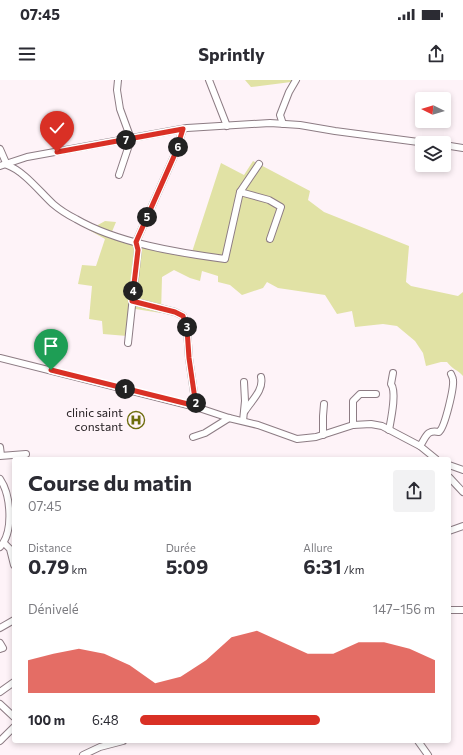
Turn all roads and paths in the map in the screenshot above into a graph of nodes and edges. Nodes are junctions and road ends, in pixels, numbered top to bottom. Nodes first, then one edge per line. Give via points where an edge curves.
1 (118, 80) edge
2 (209, 80) edge
3 (296, 80) edge
4 (283, 124) junction
5 (226, 126) junction
6 (183, 129) junction
7 (131, 139) junction
8 (415, 142) edge
9 (451, 146) edge
10 (463, 148) edge
11 (0, 149) edge
12 (259, 164) dead end
13 (7, 165) junction
14 (0, 166) edge
15 (119, 174) dead end
16 (240, 192) junction
17 (270, 239) dead end
18 (136, 242) junction
19 (132, 301) junction
20 (128, 343) dead end
21 (0, 358) edge
22 (393, 373) dead end
23 (451, 374) dead end
24 (261, 377) dead end
25 (244, 382) dead end
26 (376, 394) dead end
27 (324, 404) dead end
28 (196, 406) junction
29 (245, 411) junction
30 (229, 418) junction
31 (243, 421) junction
32 (352, 425) junction
33 (389, 430) junction
34 (323, 435) junction
35 (192, 437) dead end
36 (420, 446) junction
37 (0, 447) edge
38 (26, 454) dead end
39 (0, 456) edge
40 (432, 457) edge
41 (451, 466) edge
42 (463, 470) edge
43 (0, 479) edge
44 (451, 479) edge
45 (457, 485) junction
46 (451, 486) edge
47 (463, 492) edge
48 (463, 526) edge
49 (451, 530) edge
50 (2, 545) edge
51 (12, 549) edge
52 (451, 610) edge
53 (463, 610) edge
54 (12, 621) edge
55 (0, 628) edge
56 (0, 643) edge
57 (0, 649) edge
58 (12, 683) edge
59 (0, 692) edge
60 (0, 704) edge
61 (12, 715) edge
62 (12, 729) edge
63 (0, 741) edge
64 (115, 743) edge
65 (419, 743) edge
66 (82, 755) edge
67 (428, 755) edge

1 - 7 street via 120,109
2 - 5 street
3 - 4 street via 280,115
4 - 5 street
4 - 8 street via 300,124
5 - 6 street
6 - 7 street
6 - 18 street via 175,154
7 - 13 street via 27,157
7 - 15 street
9 - 10 street
11 - 13 street
12 - 16 street
13 - 14 street
13 - 18 street via 13,167 54,205 76,220
16 - 17 street via 270,200 281,207
16 - 18 street via 225,259 181,253
18 - 19 street via 138,250
19 - 20 street
19 - 28 street via 183,316 187,329
21 - 28 street
22 - 33 street
23 - 36 street via 453,380 445,424 439,432 430,432
24 - 29 street via 261,389
25 - 29 street
26 - 32 street via 360,394 353,401
27 - 34 street
28 - 30 street
29 - 31 street
30 - 31 street
30 - 35 street
31 - 34 street via 297,439
32 - 33 street via 371,424
32 - 34 street
33 - 36 street
36 - 40 street
37 - 39 street
38 - 39 street
41 - 42 street
43 - 50 street via 9,504 9,525
44 - 45 street
45 - 46 street
45 - 47 street
48 - 49 street
50 - 51 street
52 - 53 street
54 - 55 street
56 - 57 street via 3,648
58 - 59 street
60 - 61 street
62 - 63 street
64 - 66 street
65 - 67 street

